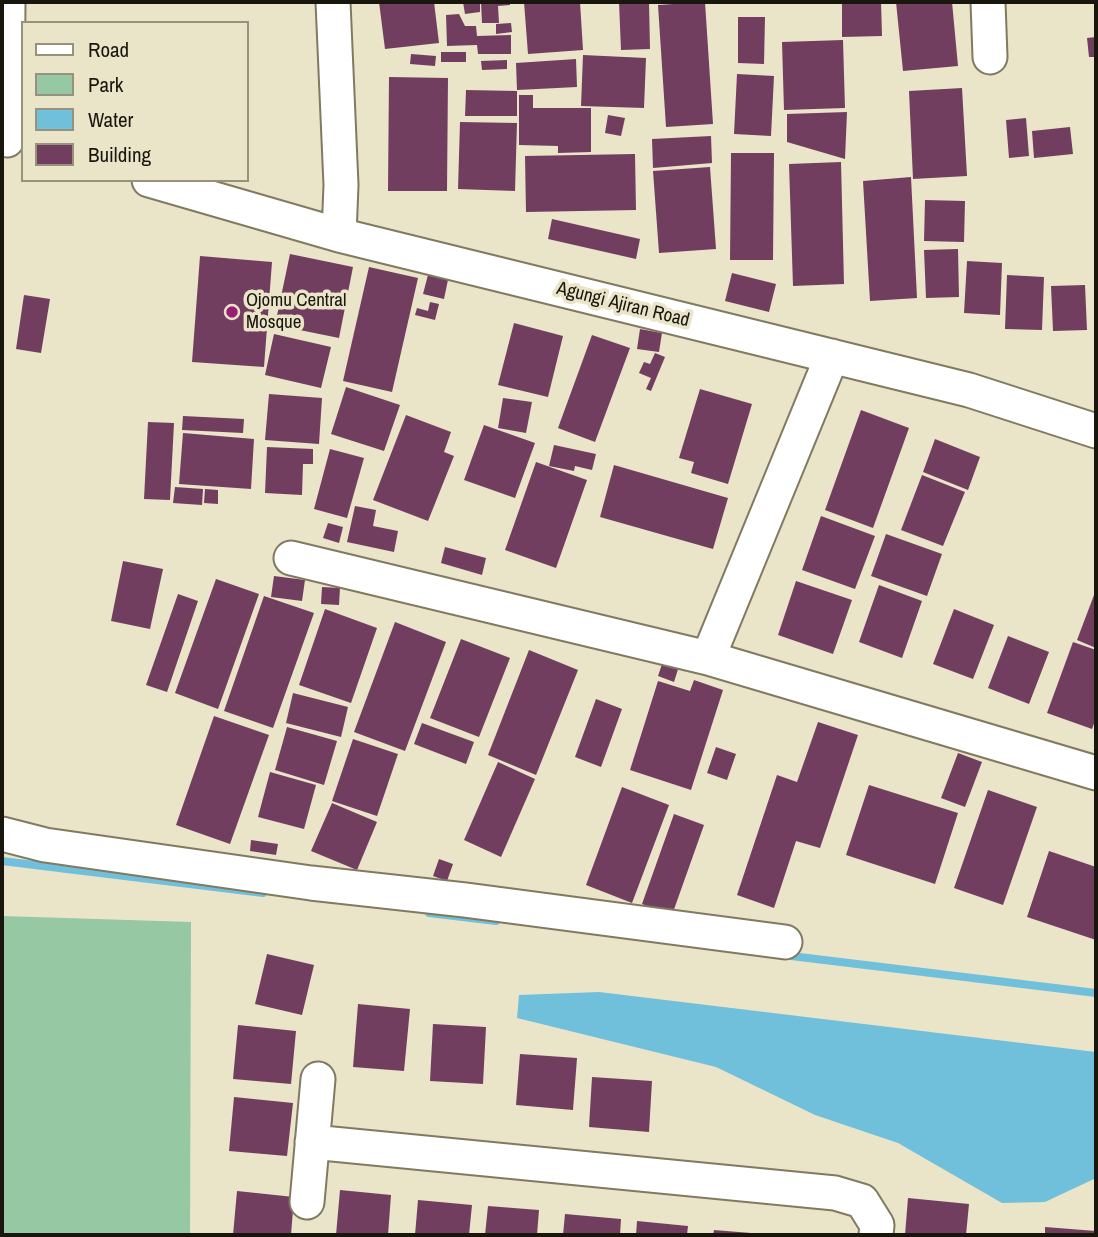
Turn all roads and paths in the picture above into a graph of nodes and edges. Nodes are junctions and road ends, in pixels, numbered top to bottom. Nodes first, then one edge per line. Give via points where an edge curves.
1 (8, 2) edge
2 (333, 2) edge
3 (988, 2) edge
4 (990, 57) dead end
5 (10, 141) edge
6 (156, 182) edge
7 (339, 235) junction
8 (832, 356) junction
9 (1096, 431) edge
10 (291, 558) dead end
11 (708, 658) junction
12 (1096, 773) edge
13 (2, 834) edge
14 (785, 942) dead end
15 (318, 1079) dead end
16 (312, 1142) junction
17 (307, 1202) dead end
18 (876, 1235) edge

1 - 5 street
2 - 7 street
3 - 4 street
6 - 7 street, Agungi Ajiran Road
7 - 8 street, Agungi Ajiran Road
8 - 9 street, Agungi Ajiran Road via 969,390
8 - 11 street
10 - 11 street
11 - 12 street
13 - 14 street via 45,845 298,881
15 - 16 street
16 - 17 street
16 - 18 street via 835,1193 862,1200 877,1225

